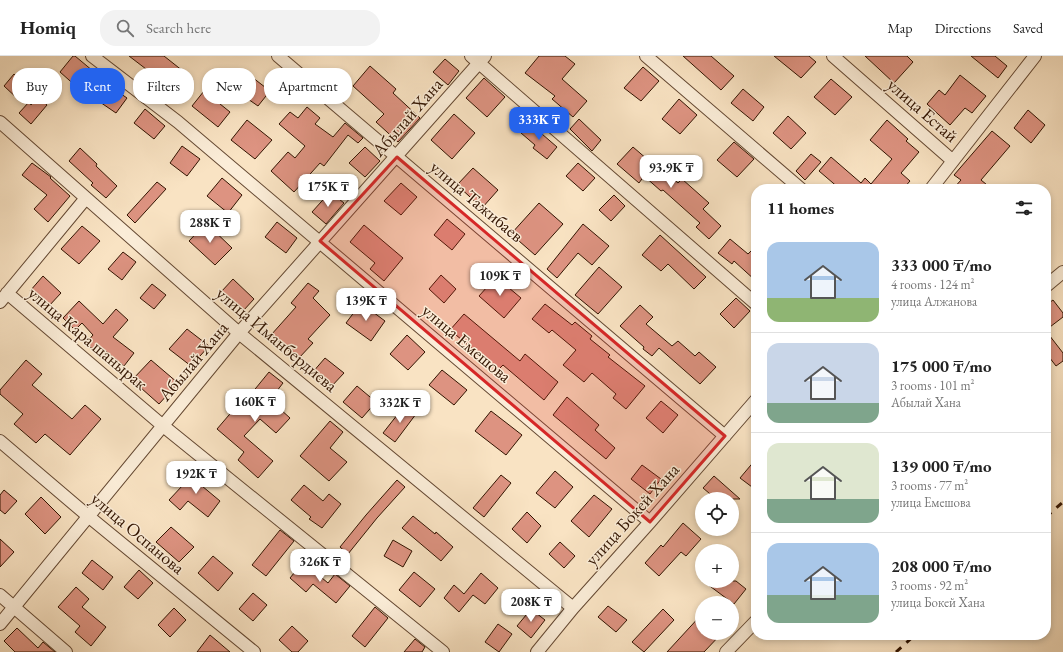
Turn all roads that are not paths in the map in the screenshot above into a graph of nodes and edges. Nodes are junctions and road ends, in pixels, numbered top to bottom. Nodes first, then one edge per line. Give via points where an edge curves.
1 (92, 56) edge
2 (278, 56) edge
3 (646, 56) edge
4 (833, 56) edge
5 (1035, 56) edge
6 (478, 58) edge
7 (0, 122) edge
8 (397, 157) junction
9 (953, 161) junction
10 (795, 184) edge
11 (935, 184) edge
12 (86, 198) junction
13 (320, 241) junction
14 (1063, 272) edge
15 (1051, 282) edge
16 (4, 298) edge
17 (751, 300) edge
18 (239, 333) junction
19 (751, 406) edge
20 (162, 425) junction
21 (725, 436) junction
22 (0, 441) edge
23 (88, 516) junction
24 (650, 522) junction
25 (0, 595) edge
26 (13, 606) junction
27 (573, 608) junction
28 (0, 624) edge
29 (751, 626) edge
30 (66, 652) edge
31 (254, 652) edge
32 (442, 652) edge
33 (537, 652) edge
34 (726, 652) edge

1 - 13 street, улица Емешова via 178,122
2 - 8 street, улица Тажибаев
3 - 10 street
4 - 9 street, улица Естай
5 - 9 street
6 - 8 street, Абылай Хана
6 - 17 street
7 - 12 street, улица Иманбердиева
8 - 13 street, Абылай Хана
8 - 21 street, улица Тажибаев
9 - 11 street
12 - 16 street
12 - 18 street, улица Иманбердиева
13 - 18 street, Абылай Хана
13 - 24 street, улица Емешова
14 - 15 street
16 - 20 street, улица Кара шанырак
18 - 20 street, Абылай Хана
18 - 27 street, улица Иманбердиева
19 - 21 street, улица Бокей Хана
20 - 23 street, Абылай Хана
20 - 32 street, улица Кара шанырак
21 - 24 street, улица Бокей Хана
22 - 23 street, улица Оспанова
23 - 26 street, Абылай Хана
23 - 31 street, улица Оспанова
24 - 27 street, улица Бокей Хана
25 - 26 street
26 - 28 street, Абылай Хана
26 - 30 street
27 - 33 street, улица Бокей Хана
29 - 34 street

